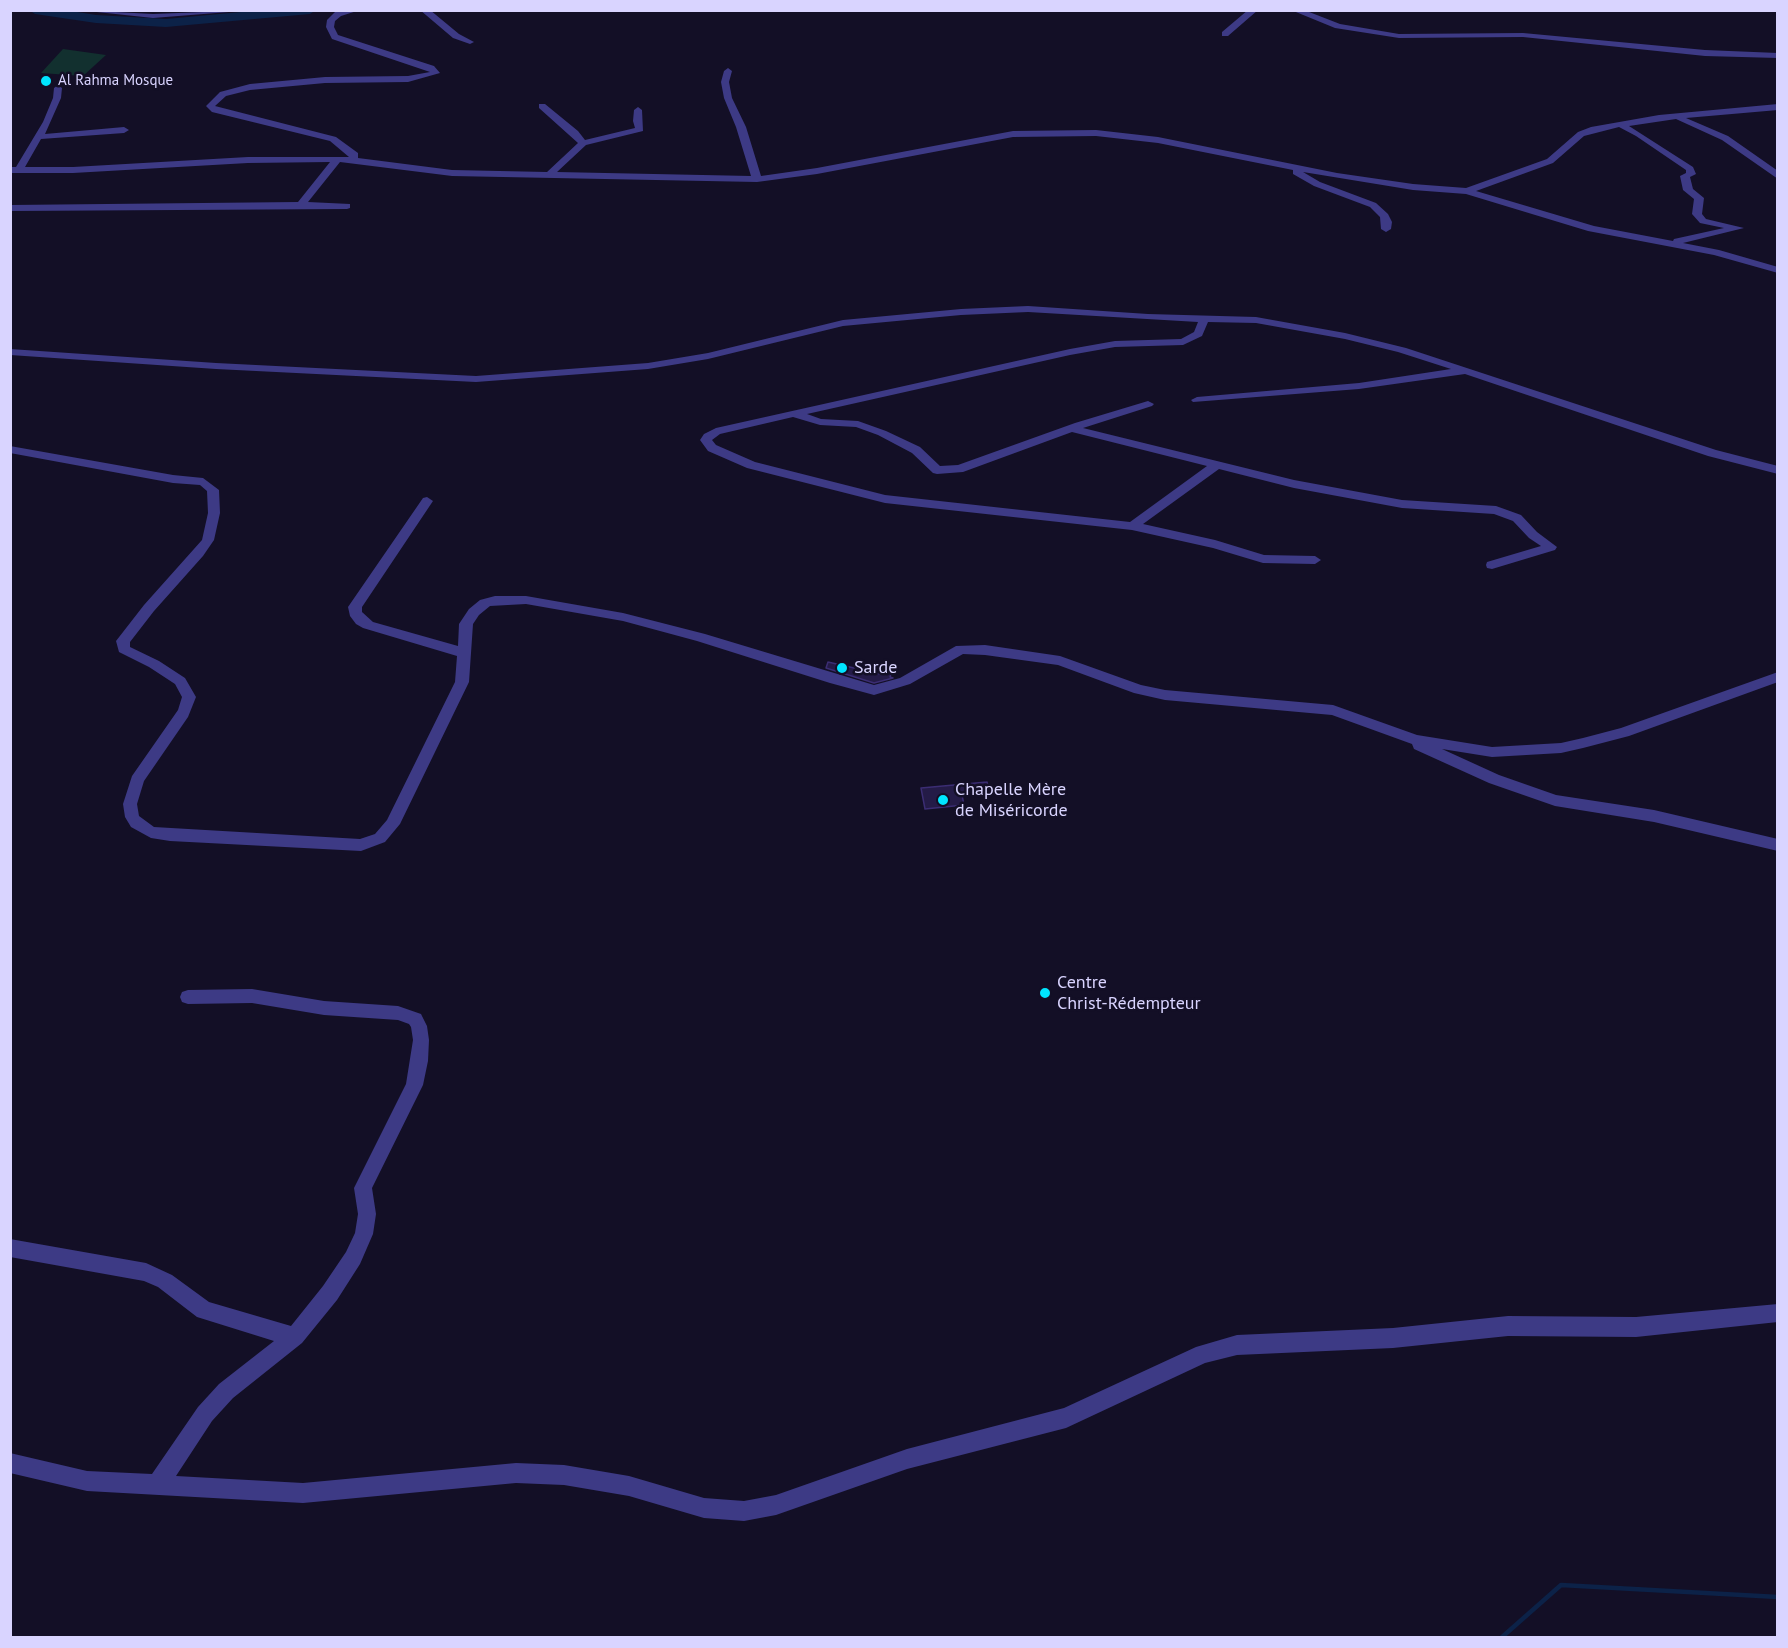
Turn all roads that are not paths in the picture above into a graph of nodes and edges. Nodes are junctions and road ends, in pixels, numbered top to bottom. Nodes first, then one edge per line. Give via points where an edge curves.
1 (82, 10) edge
2 (250, 10) edge
3 (356, 10) edge
4 (424, 10) edge
5 (1254, 10) edge
6 (1295, 10) edge
7 (1225, 34) dead end
8 (470, 42) dead end
9 (1778, 55) edge
10 (728, 71) dead end
11 (58, 88) dead end
12 (542, 106) dead end
13 (1778, 107) edge
14 (638, 110) dead end
15 (1675, 117) junction
16 (1619, 124) junction
17 (124, 130) dead end
18 (38, 137) junction
19 (583, 143) junction
20 (338, 159) junction
21 (352, 159) junction
22 (1288, 167) junction
23 (15, 170) edge
24 (549, 175) junction
25 (1778, 176) edge
26 (757, 179) junction
27 (1467, 191) junction
28 (301, 205) junction
29 (347, 206) dead end
30 (10, 208) edge
31 (1386, 229) dead end
32 (1662, 242) junction
33 (1778, 270) edge
34 (1203, 319) junction
35 (10, 352) edge
36 (1466, 370) junction
37 (1197, 400) dead end
38 (1148, 404) dead end
39 (794, 414) junction
40 (1071, 428) junction
41 (10, 449) edge
42 (1217, 465) junction
43 (1778, 470) edge
44 (427, 501) dead end
45 (1132, 526) junction
46 (1315, 560) dead end
47 (1492, 565) dead end
48 (464, 653) junction
49 (1778, 677) edge
50 (1416, 740) junction
51 (1778, 844) edge
52 (188, 997) dead end
53 (10, 1248) edge
54 (1778, 1313) edge
55 (295, 1336) junction
56 (10, 1463) edge
57 (157, 1485) junction

1 - 2 street via 153,16
3 - 21 street via 331,20 335,37 431,68 436,73 408,79 325,80 250,87 223,94 210,105 222,112 333,139 355,155
4 - 8 street via 456,36
5 - 7 street
6 - 9 street via 1338,26 1399,36 1523,35
10 - 26 street via 728,98
11 - 18 street
12 - 19 street
13 - 15 street
14 - 19 street via 640,129
15 - 16 street
15 - 25 street via 1725,138
16 - 27 street via 1585,132 1550,161
16 - 32 street via 1690,169 1691,174 1685,176 1688,190 1699,198 1697,214 1702,221 1739,228
17 - 18 street
18 - 23 street
19 - 24 street
20 - 21 street
20 - 23 street
20 - 28 street
21 - 24 street via 452,173
22 - 26 street via 1132,136 1055,132 994,137
22 - 27 street via 1375,182
22 - 31 street via 1317,184 1373,205 1385,216
24 - 26 street
27 - 32 street via 1592,229
28 - 29 street
28 - 30 street
32 - 33 street
34 - 35 street via 1028,309 961,312 843,323 708,356 648,366 476,379
34 - 36 street via 1268,322 1346,336
34 - 39 street via 1198,334 1183,342 1102,346
36 - 37 street via 1359,386
36 - 43 street via 1712,453
38 - 40 street
39 - 40 street via 820,422 858,424 882,433 916,450 937,470 959,469
39 - 45 street via 716,431 706,440 712,448 752,465 885,499
40 - 42 street
41 - 48 street via 203,482 213,490 214,513 207,540 123,641 124,649 180,681 189,697 136,780 132,794 132,817 152,832 361,845 380,838 393,824 462,682
42 - 45 street
42 - 47 street via 1402,504 1496,510 1517,518 1551,547
44 - 48 street via 355,607 355,613 368,624
45 - 46 street via 1263,559
48 - 50 street via 466,624 474,612 495,600 526,600 623,617 874,690 905,681 962,649 985,650 1060,661 1139,690 1165,695 1334,710
49 - 50 street via 1624,732 1561,748 1492,752
50 - 51 street via 1421,747 1494,779 1555,800 1654,816
52 - 55 street via 252,996 324,1008 398,1013 415,1019 419,1026 420,1061 414,1085 363,1188 364,1234 330,1293
53 - 55 street via 146,1272 204,1310
54 - 57 street via 1636,1327 1508,1326 1393,1338 1237,1345 1203,1354 1066,1418 907,1460 776,1505 744,1511 704,1508 607,1480 536,1473 303,1493
55 - 57 street via 226,1391 205,1414
56 - 57 street via 87,1481

